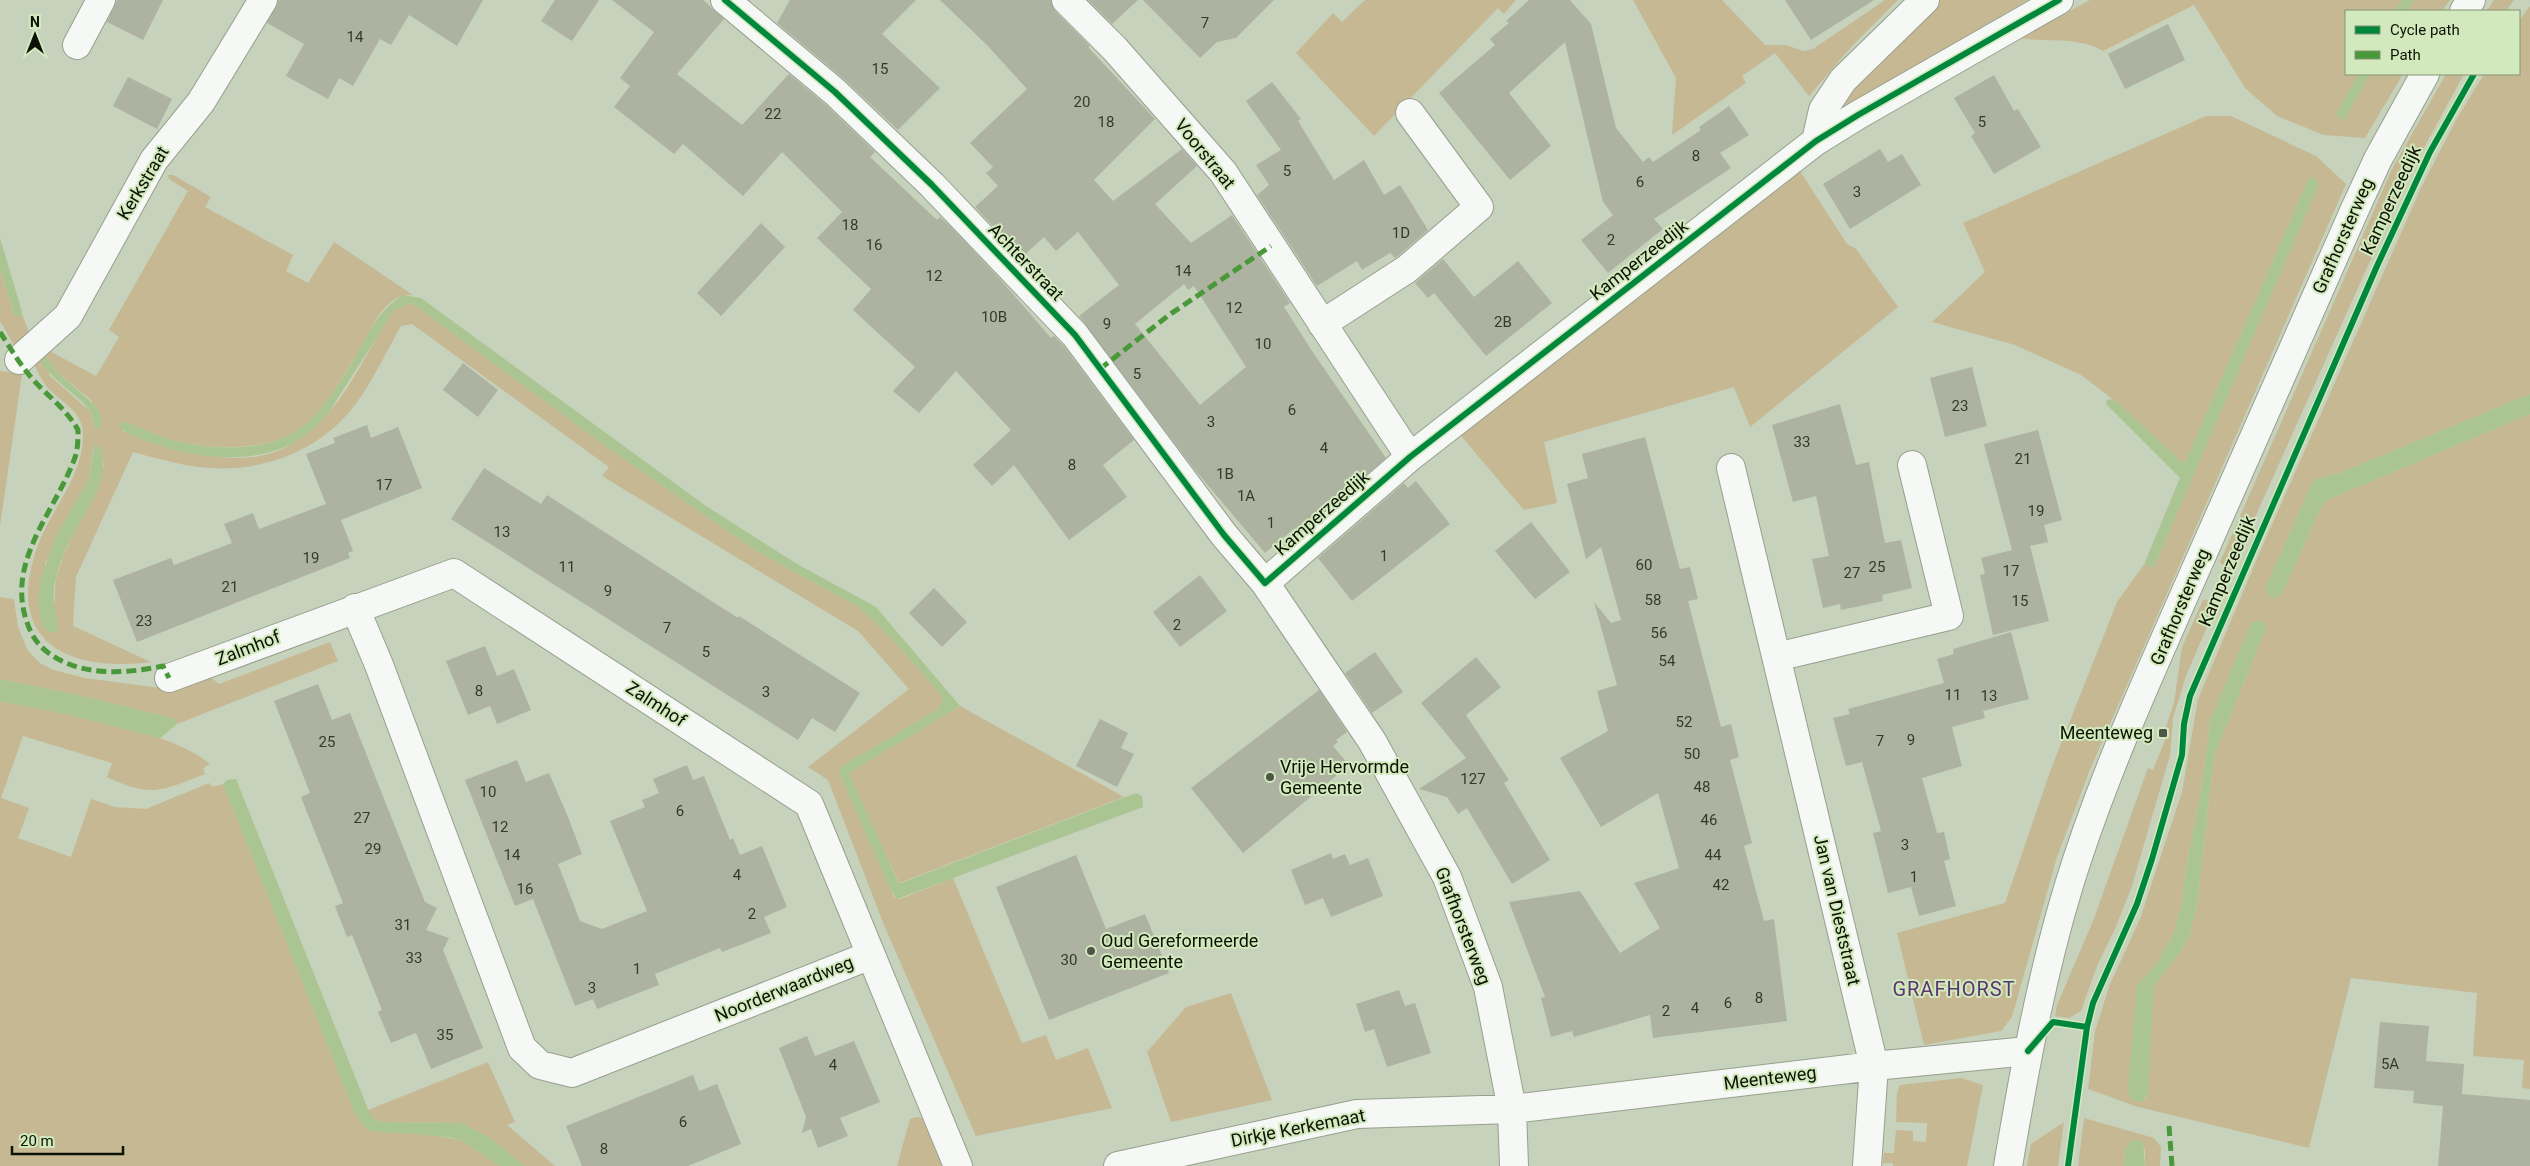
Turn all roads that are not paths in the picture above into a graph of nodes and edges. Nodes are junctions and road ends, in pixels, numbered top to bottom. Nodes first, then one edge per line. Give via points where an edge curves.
1 (101, 0) edge
2 (263, 0) edge
3 (725, 0) edge
4 (1066, 0) edge
5 (1925, 0) edge
6 (2059, 0) edge
7 (77, 45) dead end
8 (2424, 75) edge
9 (1410, 113) dead end
10 (1816, 141) junction
11 (1322, 324) junction
12 (18, 360) dead end
13 (1410, 457) junction
14 (1912, 465) dead end
15 (1731, 468) dead end
16 (1265, 583) junction
17 (355, 608) junction
18 (1777, 657) junction
19 (169, 678) dead end
20 (871, 955) junction
21 (2028, 1051) junction
22 (1874, 1066) junction
23 (1512, 1109) junction
24 (958, 1166) edge
25 (1118, 1166) edge
26 (1514, 1166) edge
27 (1867, 1166) edge
28 (2008, 1166) edge

1 - 7 street
2 - 12 street, Kerkstraat via 201,102 154,160 68,316
3 - 16 street, Achterstraat via 835,92 932,185 1075,335 1224,535
4 - 11 street, Voorstraat via 1115,49 1223,172
5 - 10 street via 1843,80 1823,110
6 - 10 street, Kamperzeedijk
8 - 21 street, Grafhorsterweg via 2378,159 2355,209 2119,750 2069,886
9 - 11 street via 1478,207 1407,269
10 - 13 street, Kamperzeedijk
11 - 13 street, Voorstraat
13 - 16 street, Kamperzeedijk
14 - 18 street via 1949,616
15 - 18 street, Jan van Dieststraat
16 - 23 street, Grafhorsterweg via 1372,741 1447,876 1488,987
17 - 19 street, Zalmhof
17 - 20 street, Zalmhof via 454,573 809,804
17 - 20 street, Noorderwaardweg via 522,1048 540,1065 572,1073
18 - 22 street, Jan van Dieststraat
20 - 24 street, Noorderwaardweg
21 - 22 street, Meenteweg
21 - 28 street, Grafhorsterweg
22 - 23 street, Meenteweg
22 - 27 street, Jan van Dieststraat
23 - 25 street, Dirkje Kerkemaat via 1357,1114
23 - 26 street, Grafhorsterweg

